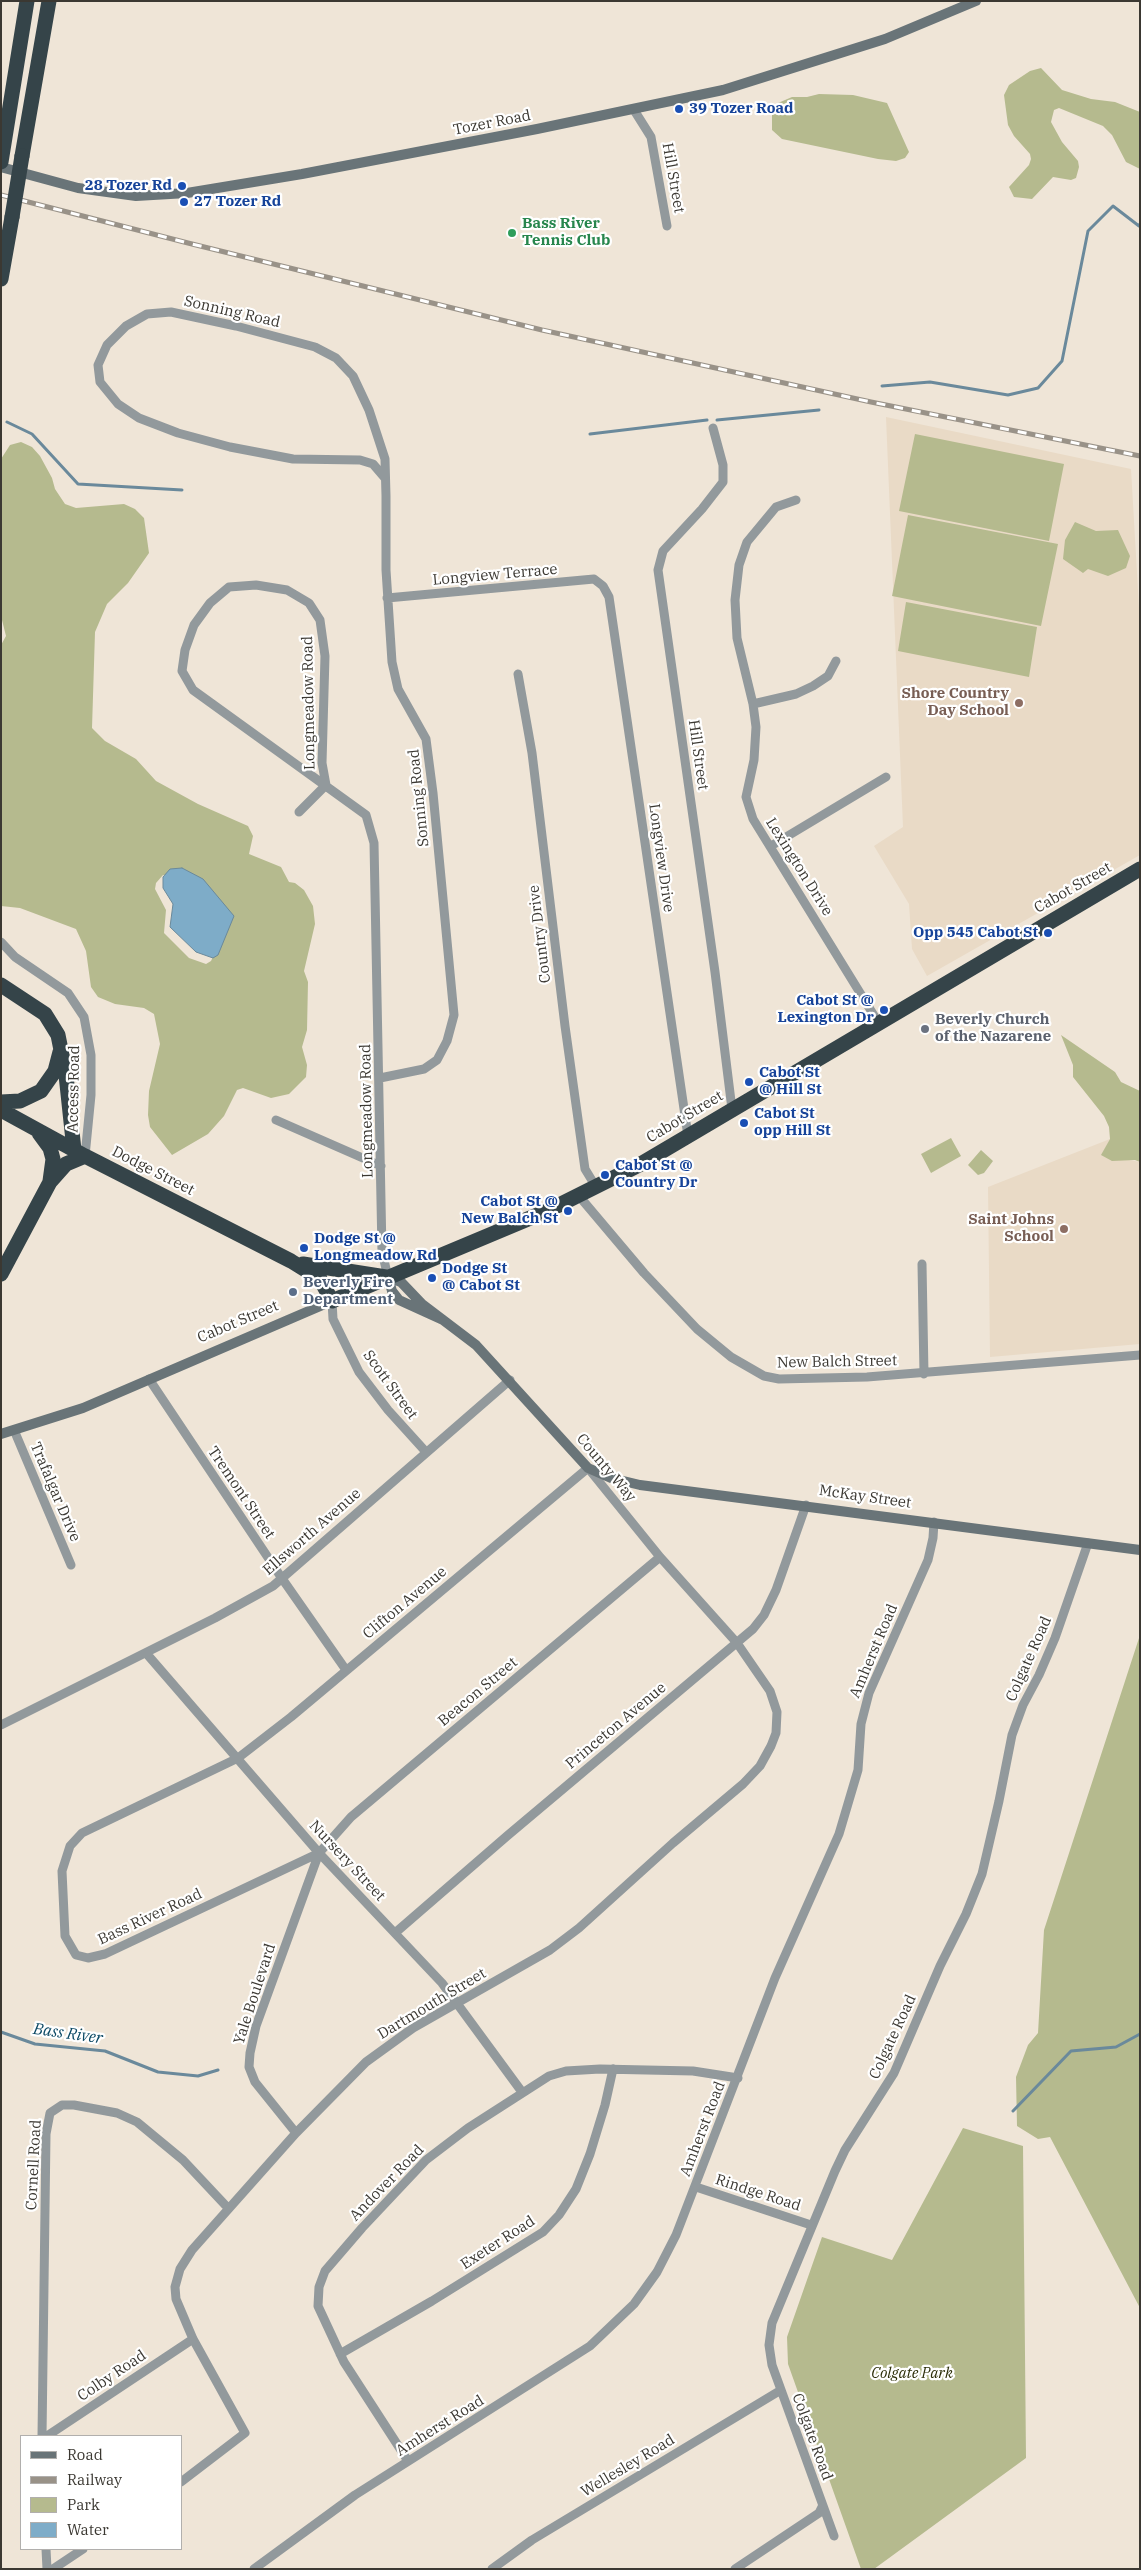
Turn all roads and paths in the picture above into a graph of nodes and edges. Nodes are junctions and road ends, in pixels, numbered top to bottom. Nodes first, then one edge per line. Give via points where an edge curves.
1 (19, 1) edge
2 (27, 1) edge
3 (49, 1) edge
4 (976, 1) edge
5 (634, 110) junction
6 (4, 143) junction
7 (1, 162) edge
8 (1, 167) edge
9 (667, 226) dead end
10 (1, 280) edge
11 (713, 428) dead end
12 (385, 478) junction
13 (796, 500) dead end
14 (603, 586) joint
15 (387, 598) junction
16 (836, 661) dead end
17 (518, 674) dead end
18 (753, 704) junction
19 (886, 777) dead end
20 (326, 785) junction
21 (299, 812) dead end
22 (771, 846) junction
23 (1140, 870) edge
24 (1, 942) edge
25 (1, 985) edge
26 (1, 1000) edge
27 (26, 1000) junction
28 (878, 1022) junction
29 (61, 1046) junction
30 (380, 1078) junction
31 (1, 1102) edge
32 (732, 1109) junction
33 (1, 1110) edge
34 (276, 1120) dead end
35 (37, 1130) junction
36 (688, 1136) junction
37 (80, 1153) junction
38 (381, 1166) junction
39 (50, 1182) junction
40 (596, 1188) junction
41 (579, 1196) junction
42 (14, 1248) junction
43 (1, 1261) edge
44 (291, 1261) junction
45 (922, 1264) dead end
46 (1, 1274) edge
47 (388, 1277) junction
48 (332, 1301) junction
49 (443, 1320) junction
50 (1140, 1355) edge
51 (924, 1374) junction
52 (149, 1379) junction
53 (510, 1380) junction
54 (14, 1430) junction
55 (1, 1434) edge
56 (426, 1452) junction
57 (588, 1468) junction
58 (806, 1505) junction
59 (934, 1522) junction
60 (1088, 1543) junction
61 (1140, 1550) edge
62 (660, 1557) junction
63 (71, 1565) dead end
64 (281, 1577) junction
65 (737, 1644) junction
66 (146, 1653) junction
67 (346, 1670) junction
68 (1, 1725) edge
69 (238, 1758) junction
70 (319, 1853) junction
71 (395, 1933) junction
72 (457, 2003) junction
73 (613, 2069) junction
74 (738, 2078) junction
75 (522, 2092) junction
76 (296, 2134) junction
77 (696, 2187) junction
78 (228, 2208) junction
79 (811, 2225) junction
80 (193, 2339) junction
81 (340, 2354) junction
82 (780, 2390) junction
83 (42, 2435) edge
84 (49, 2435) edge
85 (408, 2461) junction
86 (182, 2481) edge
87 (822, 2507) junction
88 (834, 2536) dead end
89 (46, 2550) edge
90 (82, 2550) edge
91 (47, 2569) edge
92 (53, 2569) edge
93 (254, 2569) edge
94 (492, 2569) edge
95 (735, 2569) edge

1 - 6 highway
2 - 6 highway
3 - 10 highway, bridge
4 - 5 main road, Tozer Road via 885,40 795,69 723,90
5 - 8 main road, Tozer Road via 302,174 170,195 136,196 78,188
5 - 9 street, Hill Street via 652,137
6 - 7 highway
11 - 32 street, Hill Street via 723,465 723,482 662,551 658,570
12 - 12 street, Sonning Road via 385,459 372,418 353,376 336,358 315,347 171,312 147,314 126,326 107,345 98,365 100,382 118,404 139,418 178,434 293,459 360,460 373,464
12 - 15 street, Sonning Road
13 - 18 street, Lexington Drive via 776,507 747,542 739,564 735,600 737,638
14 - 15 street, Longview Terrace via 594,579
14 - 36 street, Longview Drive via 609,596
15 - 30 street, Sonning Road via 392,662 398,689 426,739 434,792 454,1015 447,1041 437,1060 424,1069
16 - 18 street via 828,676 813,686 796,694
17 - 40 street, Country Drive via 532,753 585,1169
18 - 22 street, Lexington Drive via 756,728 754,760 746,797 753,819
19 - 22 street
20 - 20 street, Longmeadow Road via 193,690 182,671 194,625 210,603 230,587 256,585 287,590 308,603 320,620 325,656 322,763
20 - 21 street
20 - 30 street, Longmeadow Road via 366,815 374,842
22 - 28 street, Lexington Drive
23 - 28 highway, Cabot Street
24 - 37 street, Access Road via 15,957 68,993 84,1017 91,1063 90,1113
25 - 27 highway
26 - 27 highway
27 - 29 highway via 44,1014
28 - 32 highway, Cabot Street
29 - 31 highway via 55,1071 41,1091 20,1101
29 - 37 highway
30 - 38 street, Longmeadow Road
32 - 36 highway, Cabot Street
33 - 35 highway, Dodge Street
34 - 38 street
35 - 37 highway, Dodge Street
35 - 39 highway via 50,1148
36 - 40 highway, Cabot Street
37 - 39 highway
37 - 44 highway, Dodge Street
38 - 47 street, Longmeadow Road via 382,1252
39 - 42 highway
40 - 41 highway, Cabot Street
41 - 47 highway, Cabot Street
41 - 51 street, New Balch Street via 697,1329 752,1370 779,1379
42 - 43 highway
42 - 46 highway
44 - 47 highway, Dodge Street
44 - 48 highway, Dodge Street via 320,1279
45 - 51 street
47 - 48 highway, Cabot Street
47 - 49 main road, County Way via 402,1282 417,1300
47 - 49 main road, County Way via 398,1300
48 - 52 main road, Cabot Street
48 - 56 street, Scott Street via 333,1319 360,1372 388,1410
49 - 53 main road, County Way via 476,1345
50 - 51 street, New Balch Street
52 - 54 main road, Cabot Street via 65,1414
52 - 64 street, Tremont Street
53 - 56 street, Ellsworth Avenue
53 - 57 main road, County Way
54 - 55 main road, Cabot Street
54 - 63 street, Trafalgar Drive
56 - 64 street, Ellsworth Avenue
57 - 58 main road, McKay Street via 623,1482
57 - 62 street, County Way
57 - 67 street, Clifton Avenue
58 - 59 main road, McKay Street
58 - 65 street, Princeton Avenue via 764,1615
59 - 60 main road, McKay Street
59 - 74 street, Amherst Road via 928,1560 869,1693 861,1724 858,1770 850,1800 775,1978
60 - 61 main road, McKay Street
60 - 79 street, Colgate Road via 1055,1638 1012,1735 982,1874 966,1914 894,2073 845,2150
62 - 65 street, County Way
62 - 70 street, Beacon Street via 351,1817
64 - 66 street, Ellsworth Avenue via 273,1586
64 - 67 street, Tremont Street
65 - 71 street, Princeton Avenue via 521,1823
65 - 72 street, Dartmouth Street via 770,1691 777,1712 776,1733 760,1766 565,1939
66 - 68 street, Ellsworth Avenue
66 - 69 street, Nursery Street
67 - 69 street, Clifton Avenue
69 - 70 street, Nursery Street
69 - 70 street, Bass River Road via 82,1833 70,1846 62,1871 65,1936 71,1950 88,1958 105,1954
70 - 71 street, Nursery Street
70 - 76 street, Yale Boulevard via 256,2026 250,2053 249,2067 255,2082
71 - 72 street, Nursery Street
72 - 75 street, Nursery Street
72 - 76 street, Dartmouth Street via 413,2028 366,2062
73 - 74 street, Andover Road via 693,2071
73 - 75 street, Andover Road via 566,2071 549,2076
73 - 81 street, Exeter Road via 600,2121 576,2189 543,2232
74 - 77 street, Amherst Road
75 - 81 street, Andover Road via 426,2160 325,2271 319,2287 318,2306
76 - 78 street, Dartmouth Street
77 - 79 street, Rindge Road
77 - 85 street, Amherst Road via 657,2272 634,2304 609,2329 590,2346 543,2377
78 - 80 street, Dartmouth Street via 180,2269 176,2286 180,2313
78 - 83 street, Cornell Road via 183,2160 137,2122 117,2113 74,2105 62,2105 50,2113 46,2134
79 - 82 street, Colgate Road via 772,2323 769,2345
80 - 84 street, Colby Road
80 - 86 street, Dartmouth Street via 245,2432
81 - 85 street, Andover Road
82 - 87 street, Colgate Road
82 - 94 street, Wellesley Road via 532,2540
85 - 93 street, Amherst Road via 355,2495
87 - 88 street, Colgate Road
87 - 95 street via 819,2513
89 - 91 street
90 - 92 street

